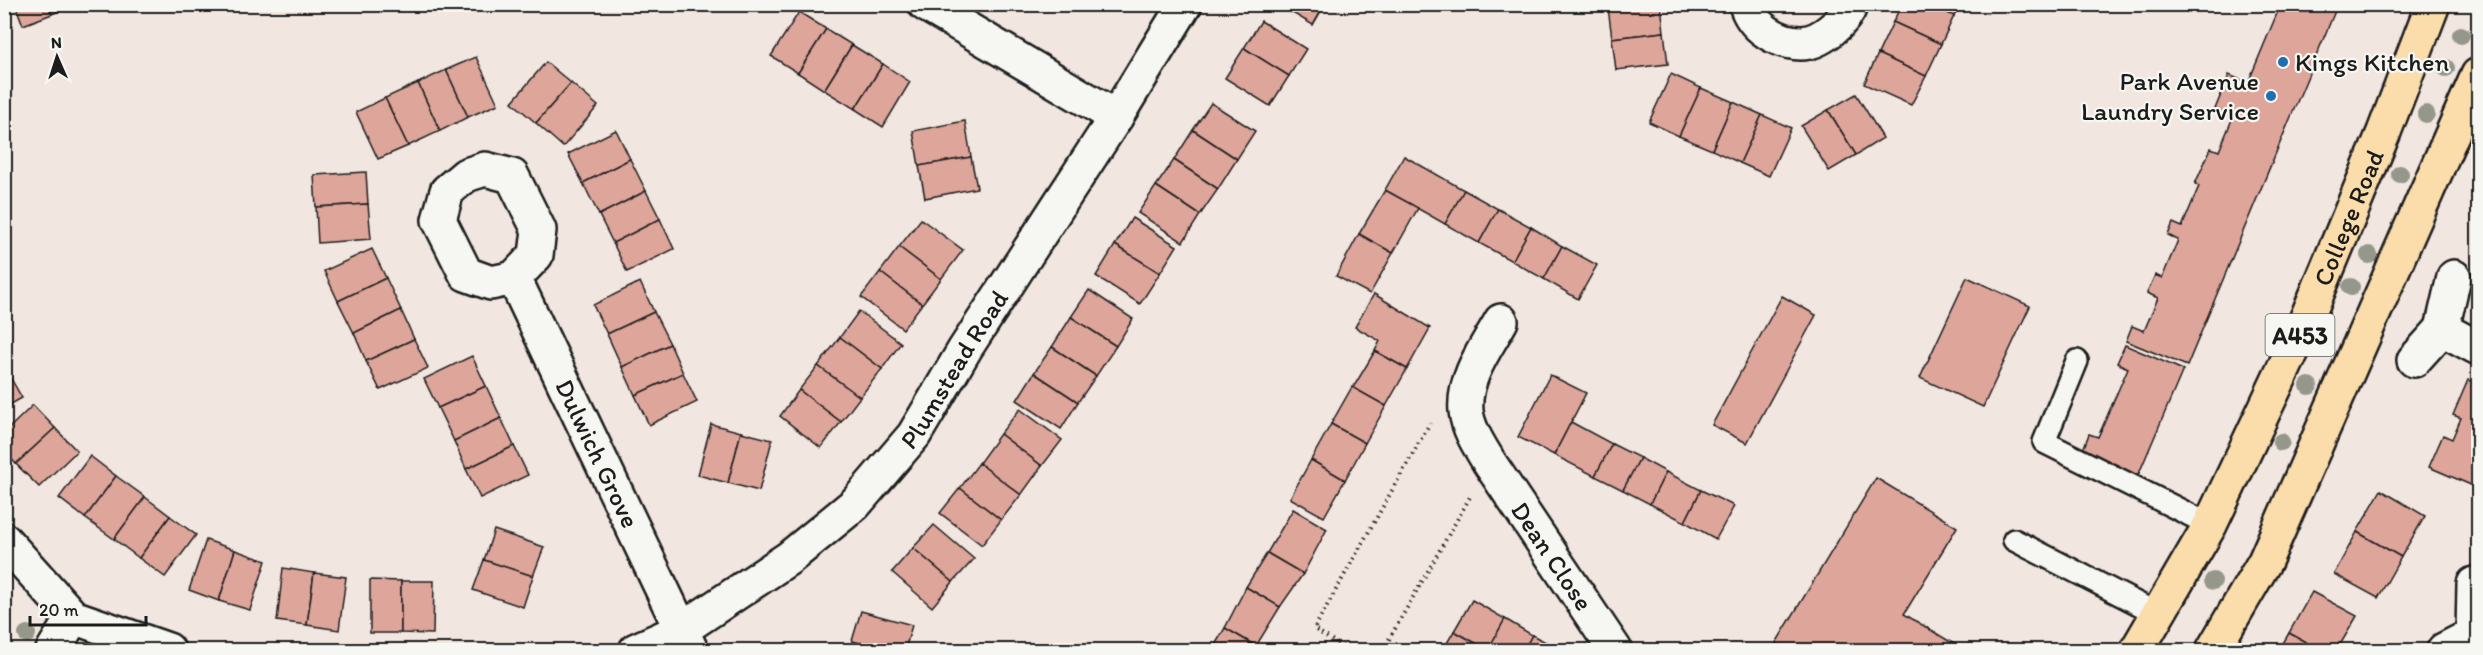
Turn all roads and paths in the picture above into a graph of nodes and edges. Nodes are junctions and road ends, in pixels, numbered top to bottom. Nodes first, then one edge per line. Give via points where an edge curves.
1 (925, 4) edge
2 (1185, 4) edge
3 (1746, 4) edge
4 (1851, 4) edge
5 (2433, 4) edge
6 (2471, 4) edge
7 (2478, 7) edge
8 (2478, 75) edge
9 (1116, 117) junction
10 (2454, 277) dead end
11 (514, 278) dead end
12 (1501, 321) dead end
13 (2442, 329) junction
14 (2478, 348) edge
15 (2414, 360) dead end
16 (2077, 361) dead end
17 (1466, 411) junction
18 (1489, 462) junction
19 (2210, 525) junction
20 (4, 540) edge
21 (2014, 540) dead end
22 (2474, 584) dead end
23 (2158, 614) junction
24 (73, 617) junction
25 (2476, 636) edge
26 (686, 640) edge
27 (53, 651) edge
28 (168, 651) edge
29 (636, 651) edge
30 (1348, 651) edge
31 (1383, 651) edge
32 (1615, 651) edge
33 (2137, 651) edge
34 (2213, 651) edge
35 (2444, 651) edge

1 - 9 street
2 - 9 street, Plumstead Road
3 - 4 street via 1748,14 1771,36 1802,43 1833,31
5 - 19 main road, College Road / A453 via 2302,330
6 - 7 path
8 - 34 main road, A453 via 2265,561
9 - 26 street, Plumstead Road via 906,444 855,504
10 - 13 street
11 - 26 street, Dulwich Grove
12 - 17 street, Dean Close via 1471,376
13 - 14 street
13 - 15 street
16 - 19 lane via 2044,442
17 - 18 street, Dean Close
17 - 30 path via 1430,422 1314,629
18 - 31 path, Dean Close
18 - 32 street, Dean Close
19 - 23 main road, College Road / A453
20 - 24 street
21 - 23 lane
22 - 25 street
23 - 33 main road, College Road / A453
24 - 27 street
24 - 28 street
25 - 35 street
26 - 29 street, Plumstead Road

